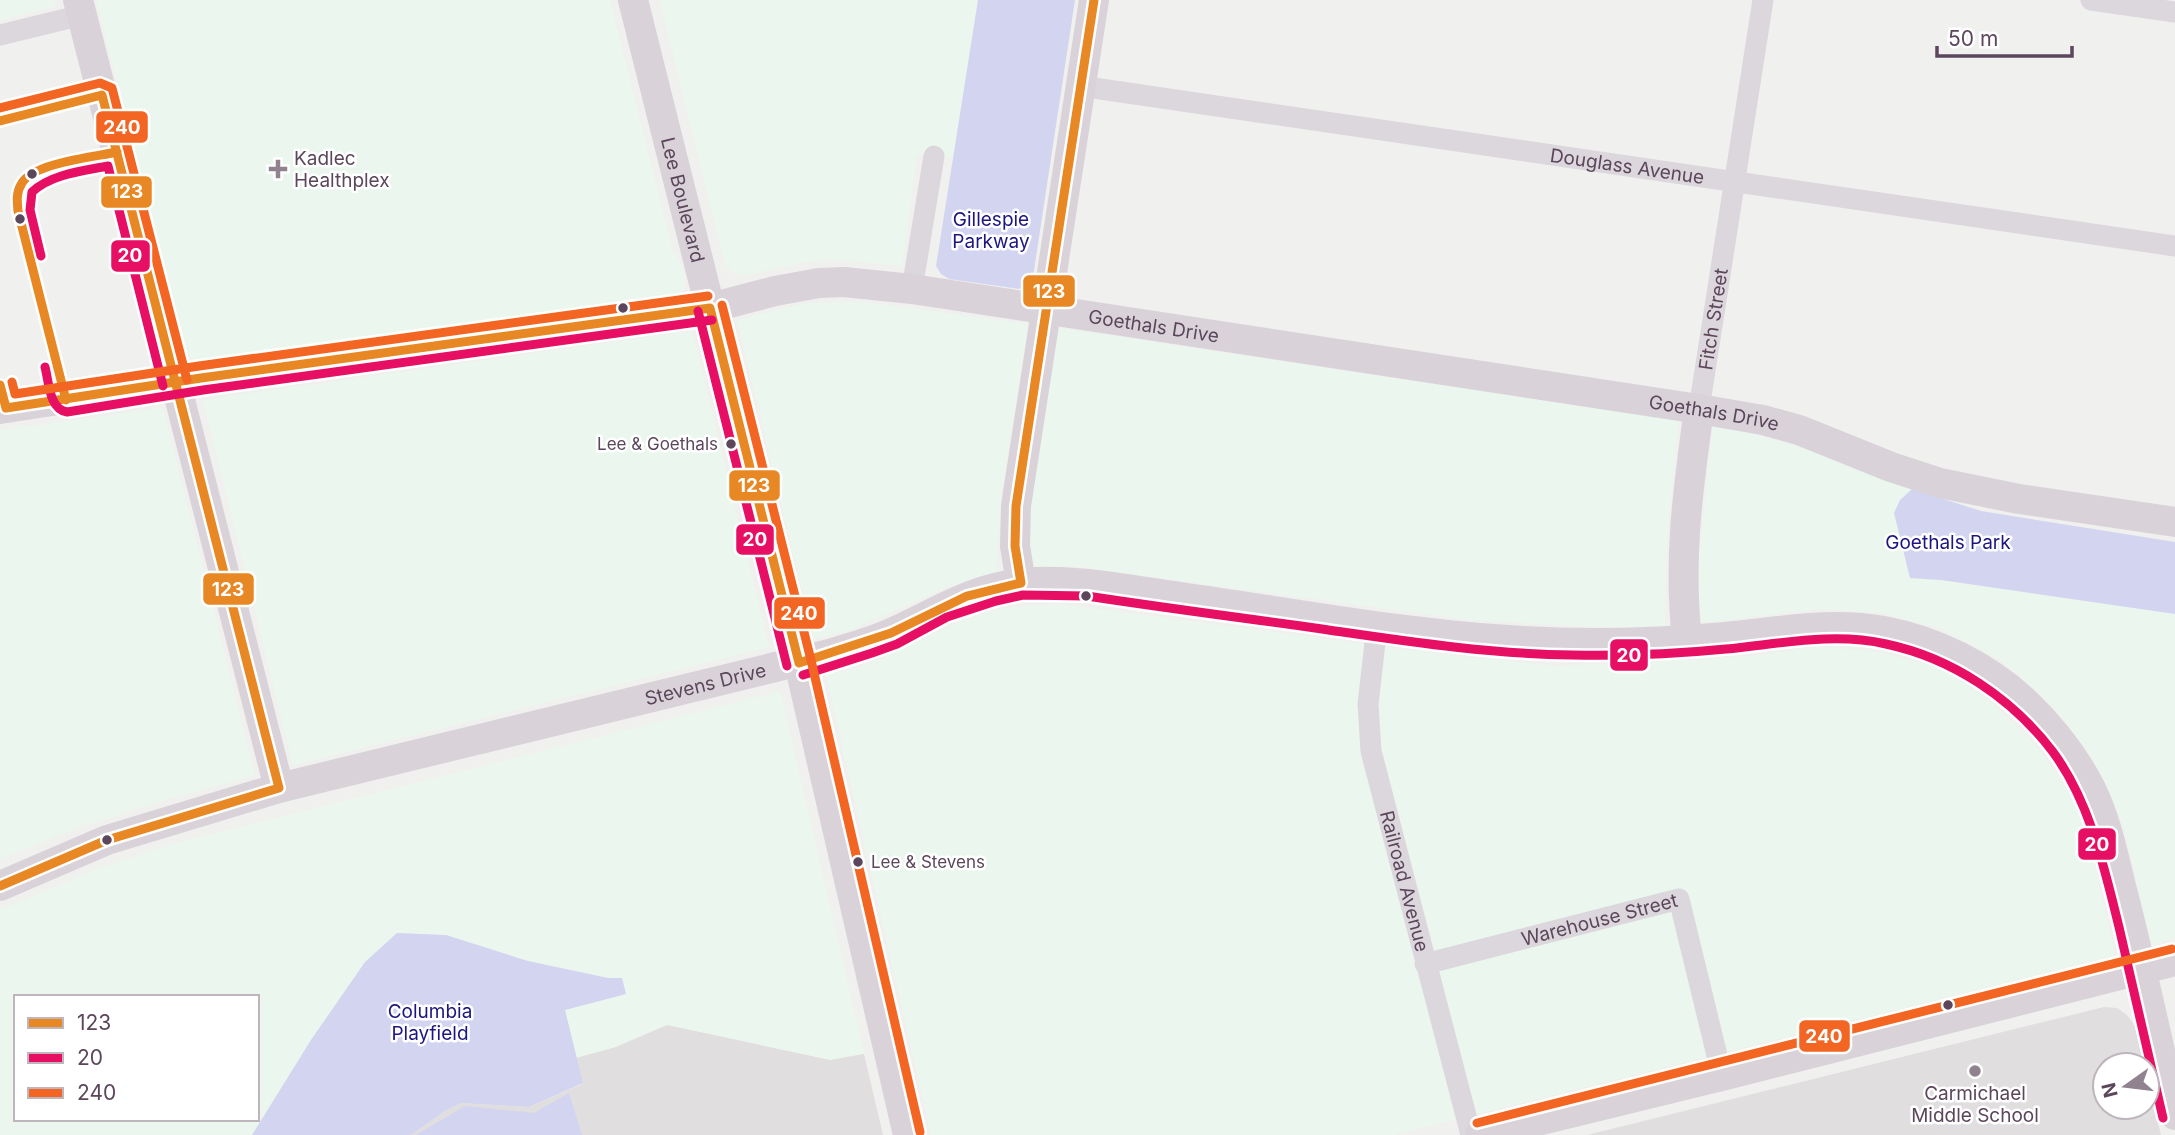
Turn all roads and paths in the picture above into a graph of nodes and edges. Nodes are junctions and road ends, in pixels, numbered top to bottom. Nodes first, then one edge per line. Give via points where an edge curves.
1 (633, 0) edge
2 (1094, 0) edge
3 (1763, 0) edge
4 (2091, 0) edge
5 (80, 7) edge
6 (2175, 12) edge
7 (0, 35) edge
8 (1080, 86) junction
9 (934, 156) dead end
10 (1735, 182) junction
11 (2175, 246) edge
12 (912, 289) junction
13 (710, 307) junction
14 (1048, 311) junction
15 (175, 383) junction
16 (0, 409) edge
17 (1699, 409) junction
18 (2175, 522) edge
19 (1021, 583) junction
20 (1377, 625) junction
21 (1687, 640) junction
22 (799, 663) junction
23 (279, 788) junction
24 (0, 886) edge
25 (2175, 961) edge
26 (1425, 964) junction
27 (2143, 970) junction
28 (1722, 1076) junction
29 (2175, 1115) edge
30 (908, 1135) edge
31 (1471, 1135) edge
32 (1480, 1135) edge

1 - 13 street, Lee Boulevard
2 - 8 street
3 - 10 street, Fitch Street
4 - 6 street
5 - 7 street
5 - 15 street
8 - 10 street, Douglass Avenue
8 - 14 street
9 - 12 street
10 - 11 street, Douglass Avenue
10 - 17 street, Fitch Street
12 - 13 street, Goethals Drive via 819,283
12 - 14 street, Goethals Drive
13 - 15 street, Goethals Drive
13 - 22 street, Lee Boulevard
14 - 17 street, Goethals Drive
14 - 19 street via 1016,506
15 - 16 street, Goethals Drive
15 - 23 street
17 - 18 street, Goethals Drive via 1799,430 1940,483
17 - 21 street, Fitch Street via 1683,545
19 - 20 street, Stevens Drive via 1088,584
19 - 22 street, Stevens Drive via 967,596 891,633
20 - 21 street, Stevens Drive via 1526,642
20 - 26 street, Railroad Avenue via 1368,704 1371,751
21 - 27 street, Stevens Drive via 1831,625 1914,639 1981,668 2048,725 2091,790
22 - 23 street, Stevens Drive
22 - 30 street, Lee Boulevard
23 - 24 street, Stevens Drive via 107,840
25 - 27 street
26 - 28 street, Warehouse Street via 1679,898
26 - 31 street, Railroad Avenue
27 - 28 street
27 - 29 street, Stevens Drive
28 - 32 street

